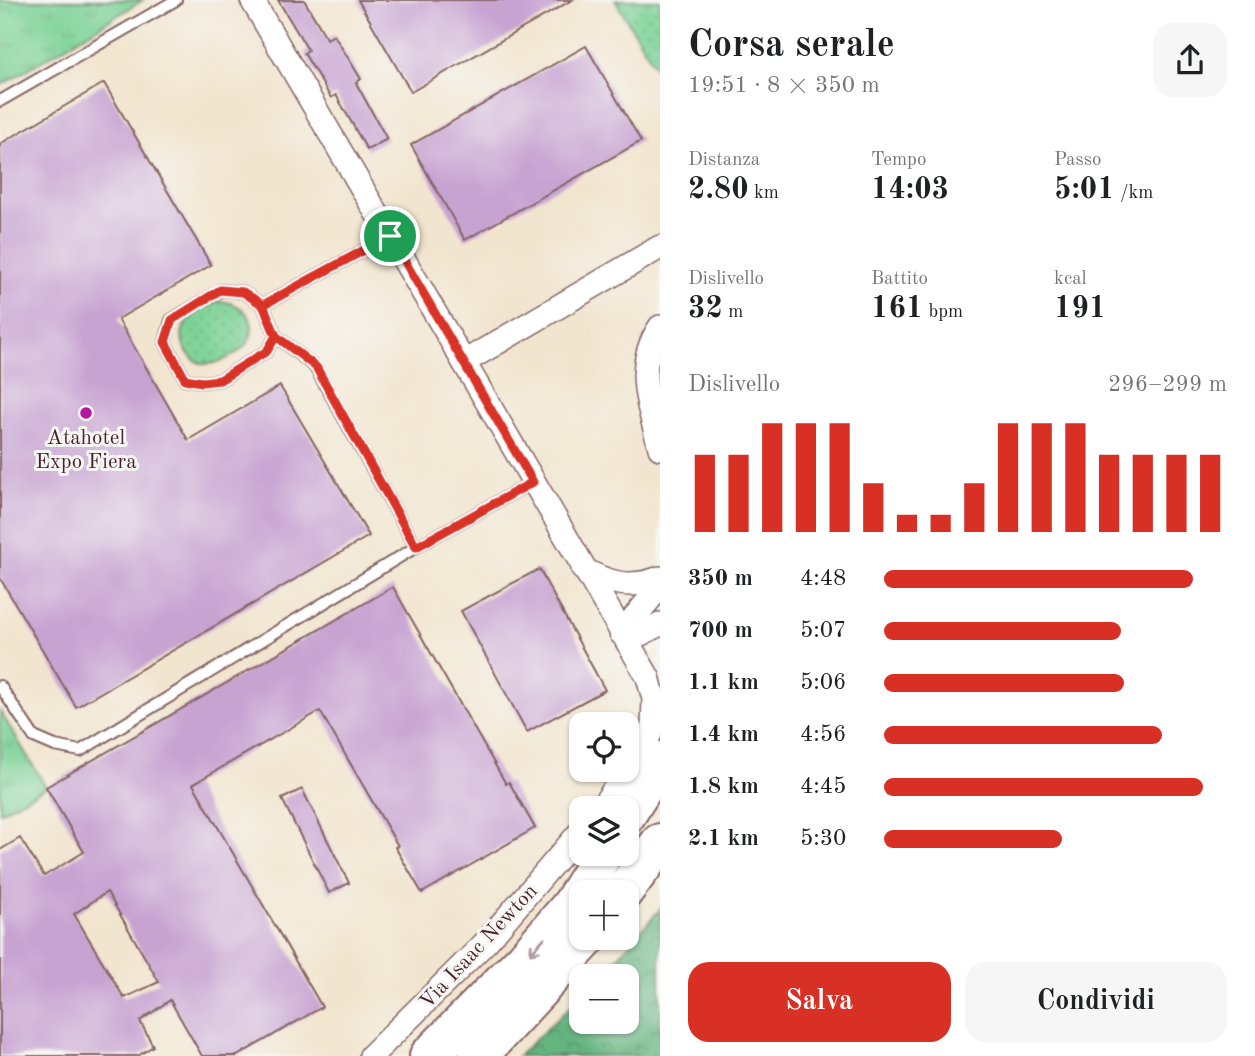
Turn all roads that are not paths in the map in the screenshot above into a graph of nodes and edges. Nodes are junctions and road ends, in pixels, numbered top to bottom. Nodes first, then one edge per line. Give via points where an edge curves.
1 (176, 0) edge
2 (252, 0) edge
3 (0, 101) edge
4 (390, 236) junction
5 (660, 247) edge
6 (263, 305) junction
7 (660, 327) edge
8 (276, 336) junction
9 (464, 362) junction
10 (660, 448) edge
11 (533, 482) junction
12 (416, 547) junction
13 (583, 569) junction
14 (660, 578) edge
15 (660, 587) edge
16 (660, 624) edge
17 (624, 637) junction
18 (0, 686) edge
19 (658, 732) edge
20 (660, 792) edge
21 (610, 796) edge
22 (633, 796) edge
23 (569, 845) edge
24 (639, 852) edge
25 (628, 866) edge
26 (612, 880) edge
27 (569, 919) edge
28 (569, 927) edge
29 (371, 1056) edge
30 (429, 1056) edge
31 (478, 1056) edge

1 - 3 lane
2 - 4 street
4 - 6 lane
4 - 9 street
5 - 9 street
6 - 8 lane
6 - 8 lane via 243,292 220,290 172,320 165,342 185,379 202,382 220,380 267,351
7 - 10 street via 649,346 645,373
8 - 12 lane via 316,367
9 - 11 street
11 - 12 lane
11 - 13 street
12 - 18 lane via 80,751 34,737
13 - 14 street via 622,585
13 - 17 street
15 - 17 street
16 - 17 street
17 - 19 street via 652,688
19 - 21 street
19 - 22 highway
20 - 24 highway
23 - 29 street, Via Isaac Newton via 487,941
25 - 26 highway
27 -> 30 highway
28 - 31 highway via 510,1024

